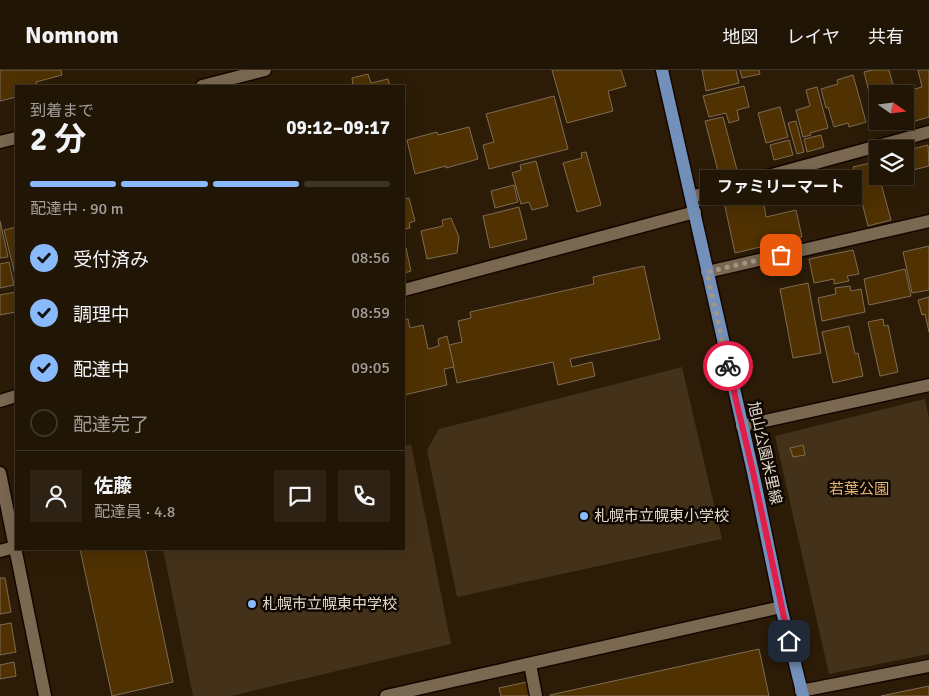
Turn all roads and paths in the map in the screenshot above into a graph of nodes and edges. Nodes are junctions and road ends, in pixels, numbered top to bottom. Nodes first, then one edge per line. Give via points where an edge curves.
1 (265, 70) edge
2 (662, 70) edge
3 (231, 82) edge
4 (209, 85) edge
5 (929, 132) edge
6 (15, 138) edge
7 (0, 142) edge
8 (691, 197) junction
9 (695, 212) junction
10 (929, 221) edge
11 (707, 272) junction
12 (405, 290) edge
13 (929, 385) edge
14 (15, 396) edge
15 (0, 400) edge
16 (742, 426) junction
17 (0, 473) edge
18 (15, 547) joint
19 (16, 550) edge
20 (0, 551) edge
21 (781, 607) junction
22 (530, 664) junction
23 (929, 666) edge
24 (403, 694) edge
25 (802, 694) edge
26 (46, 696) edge
27 (386, 696) edge
28 (536, 696) edge

1 - 3 street
2 - 8 main road, 旭山公園米里線
3 - 4 street
5 - 8 street
6 - 7 street
8 - 9 main road, 旭山公園米里線
9 - 11 main road, 旭山公園米里線
9 - 12 street
10 - 11 street
11 - 16 main road, 旭山公園米里線
13 - 16 street
14 - 15 street
16 - 21 main road, 旭山公園米里線
17 - 18 street
18 - 20 street
19 - 26 street
21 - 22 street
21 - 25 main road, 旭山公園米里線
22 - 24 street
22 - 28 street
23 - 25 street
24 - 27 street

